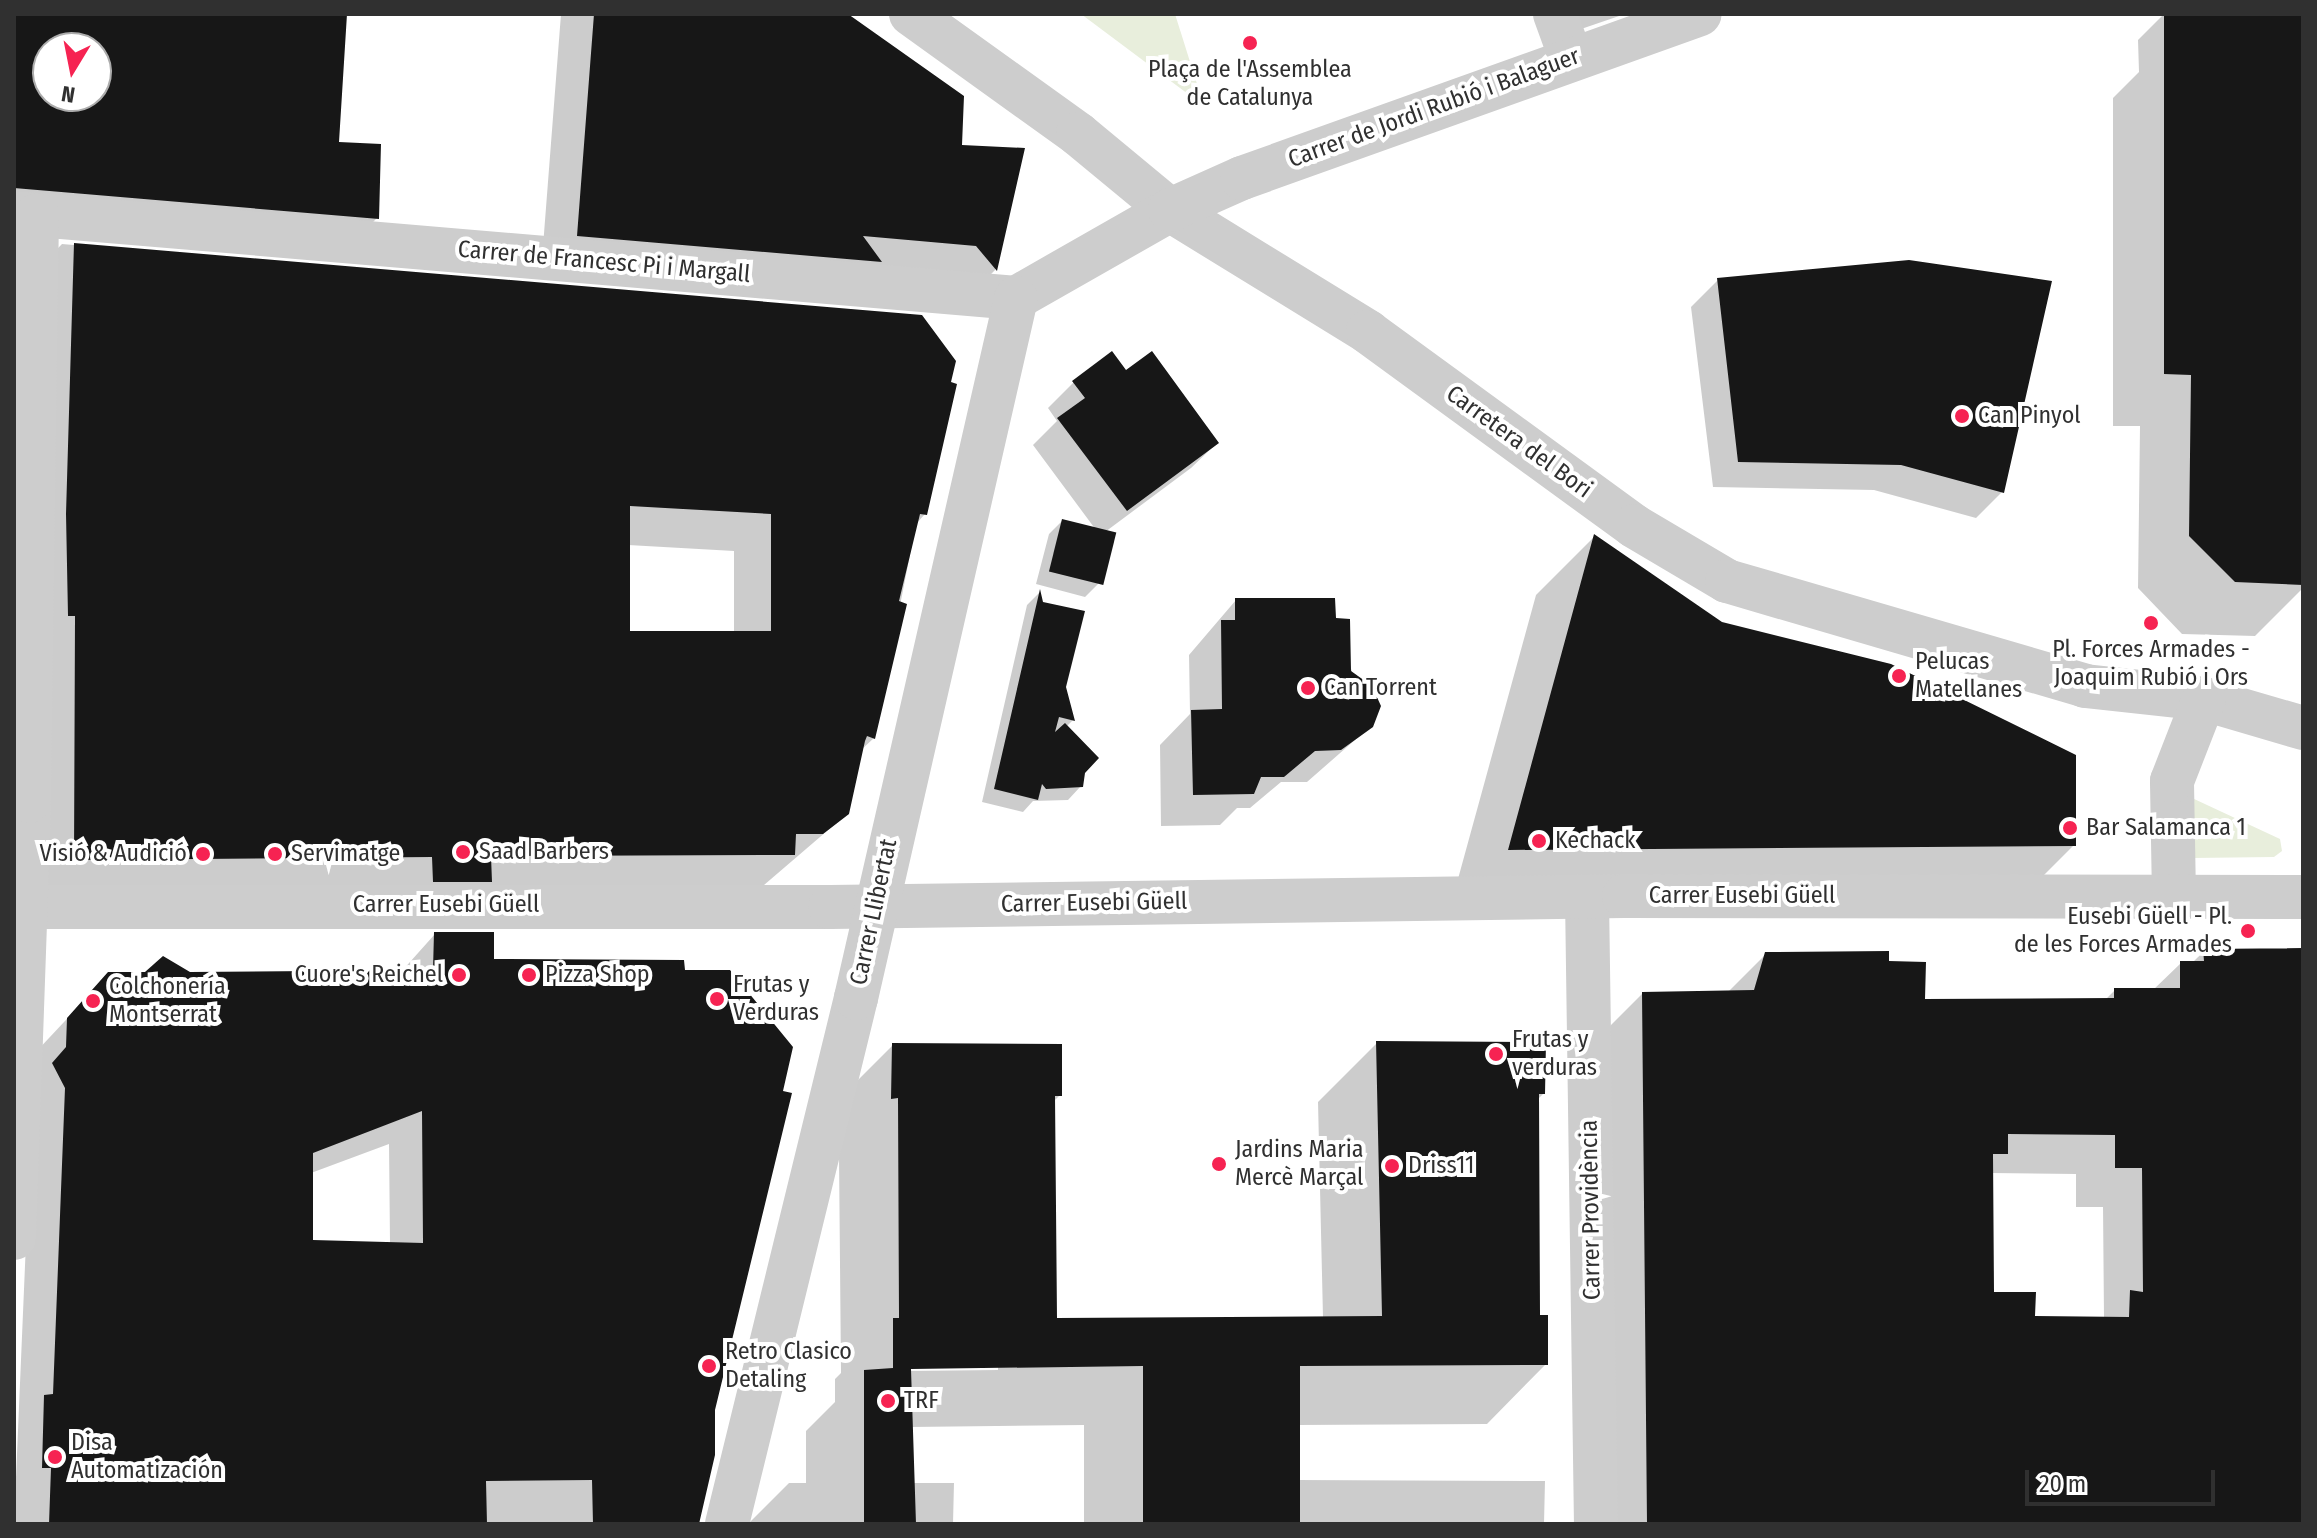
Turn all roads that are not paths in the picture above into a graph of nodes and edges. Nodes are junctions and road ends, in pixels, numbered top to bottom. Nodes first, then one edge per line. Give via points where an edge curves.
1 (911, 14) edge
2 (1555, 14) edge
3 (1700, 14) edge
4 (1571, 58) junction
5 (1170, 210) junction
6 (26, 214) edge
7 (1016, 298) junction
8 (2204, 699) junction
9 (2303, 728) edge
10 (1587, 897) junction
11 (2174, 897) junction
12 (2303, 897) edge
13 (876, 906) junction
14 (19, 907) edge
15 (14, 1238) edge
16 (727, 1524) edge
17 (1596, 1524) edge

1 - 5 street, Carretera del Bori via 1078,134
2 - 4 street
3 - 4 street, Carrer de Jordi Rubió i Balaguer
4 - 5 street, Carrer de Jordi Rubió i Balaguer via 1277,164
5 - 7 street
5 - 8 street, Carretera del Bori via 1368,332 1634,526 1727,581 2085,686
6 - 7 street, Carrer de Francesc Pi i Margall
6 - 14 street
7 - 13 street, Carrer Llibertat
8 - 9 street, Carretera del Bori
8 - 11 street via 2172,781
10 - 11 street, Carrer Eusebi Güell
10 - 13 street, Carrer Eusebi Güell
10 - 17 street, Carrer Providència
11 - 12 street, Carrer Eusebi Güell
13 - 14 street, Carrer Eusebi Güell
13 - 16 street, Carrer Llibertat
14 - 15 street

